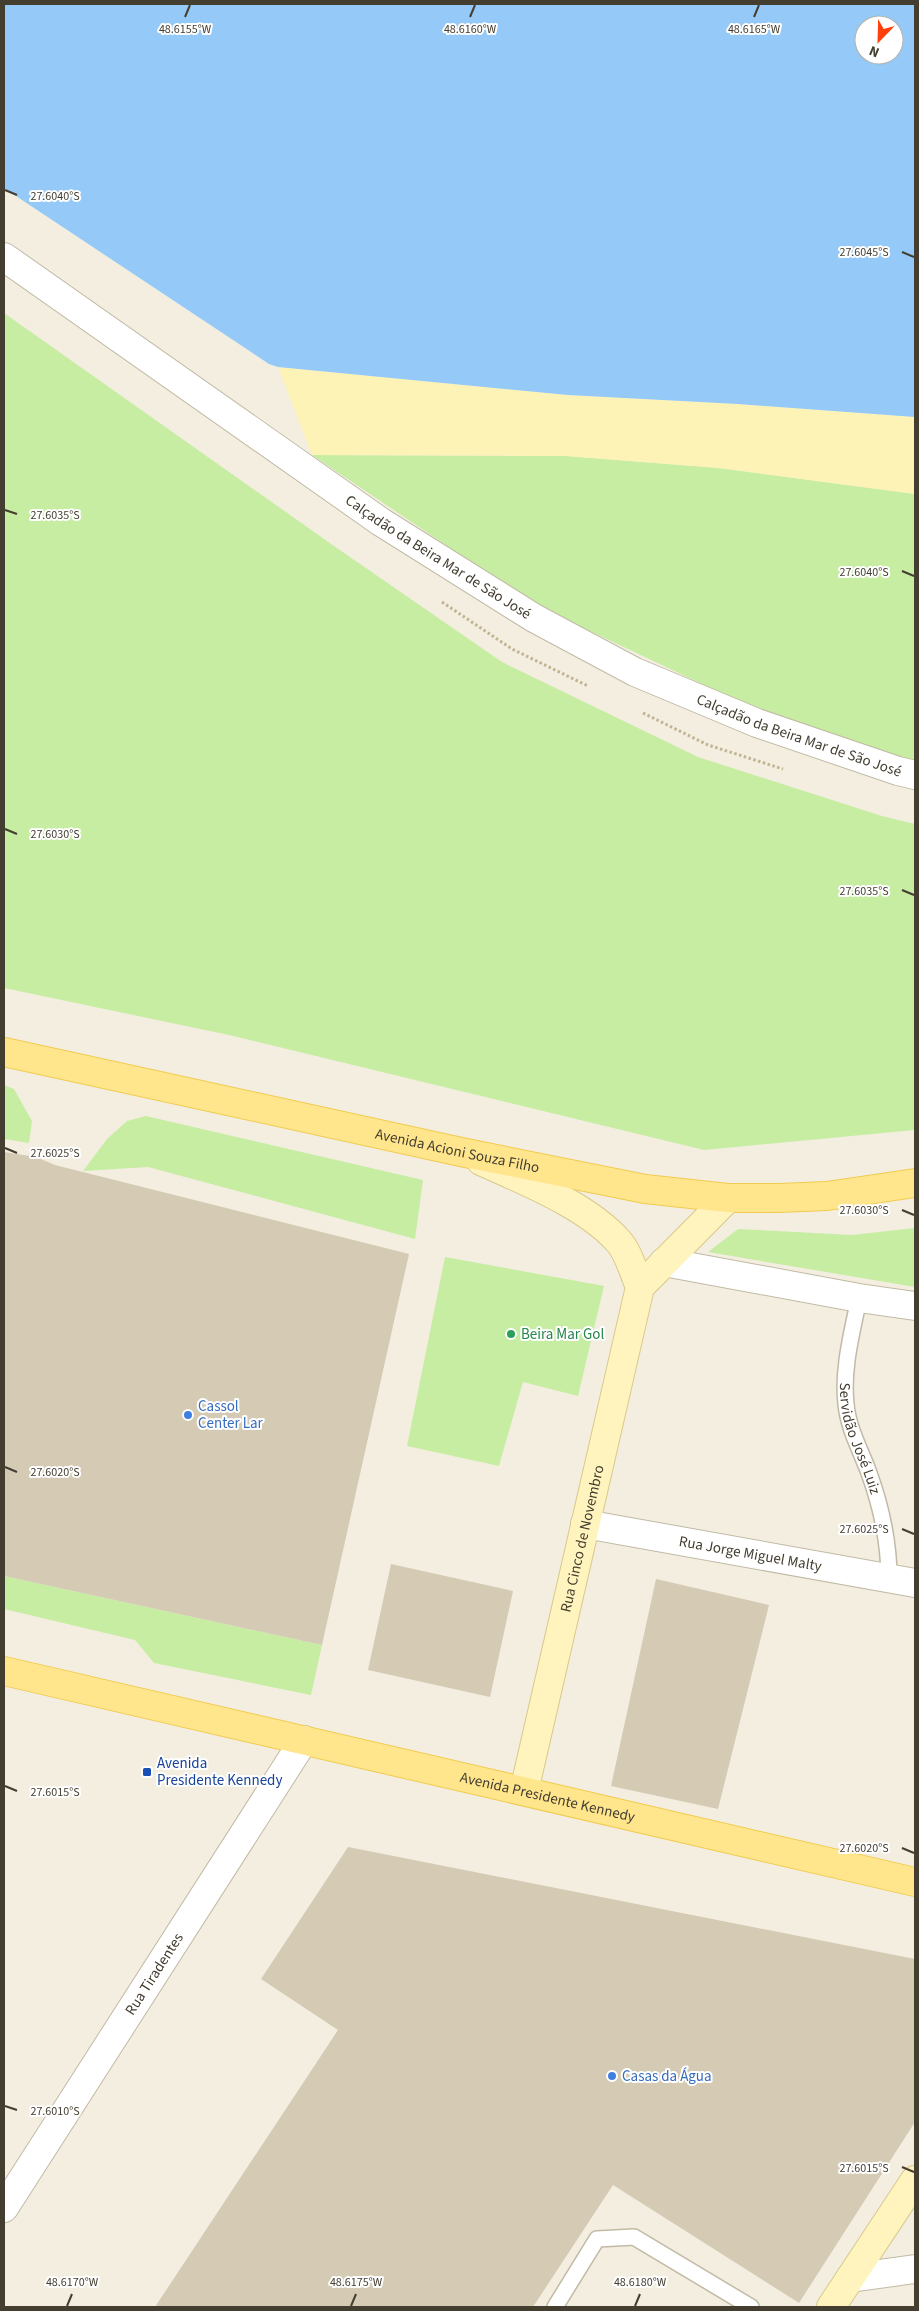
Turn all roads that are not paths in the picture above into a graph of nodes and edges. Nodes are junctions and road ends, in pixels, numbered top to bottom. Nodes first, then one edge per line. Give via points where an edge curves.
1 (4, 257) edge
2 (915, 775) edge
3 (4, 1052) edge
4 (461, 1152) junction
5 (915, 1183) edge
6 (728, 1198) junction
7 (664, 1262) junction
8 (640, 1287) junction
9 (859, 1298) junction
10 (915, 1306) edge
11 (585, 1524) junction
12 (888, 1578) junction
13 (915, 1583) edge
14 (4, 1670) edge
15 (304, 1740) junction
16 (524, 1791) junction
17 (915, 1882) edge
18 (915, 2180) edge
19 (4, 2208) edge
20 (915, 2269) edge
21 (850, 2278) junction
22 (555, 2307) edge
23 (751, 2307) edge
24 (831, 2307) edge

1 - 2 street, Calçadão da Beira Mar de São José via 381,522 534,618 635,672 756,722
3 - 4 main road, Avenida Acioni Souza Filho
4 - 6 main road, Avenida Acioni Souza Filho via 645,1188
4 - 8 street via 539,1187 596,1221 621,1243
5 - 6 main road, Avenida Acioni Souza Filho via 827,1196
6 - 7 street
7 - 8 street
7 - 9 street
8 - 11 street, Rua Cinco de Novembro
9 - 10 street
9 - 12 lane, Servidão José Luiz via 849,1351 846,1405 876,1493 887,1544
11 - 12 street, Rua Jorge Miguel Malty
11 - 16 street, Rua Cinco de Novembro
12 - 13 street, Rua Jorge Miguel Malty
14 - 15 main road, Avenida Presidente Kennedy
15 - 16 main road, Avenida Presidente Kennedy
15 - 19 street, Rua Tiradentes
16 - 17 main road, Avenida Presidente Kennedy
18 - 21 street
20 - 21 street
21 - 24 street
22 - 23 lane via 597,2240 634,2237

